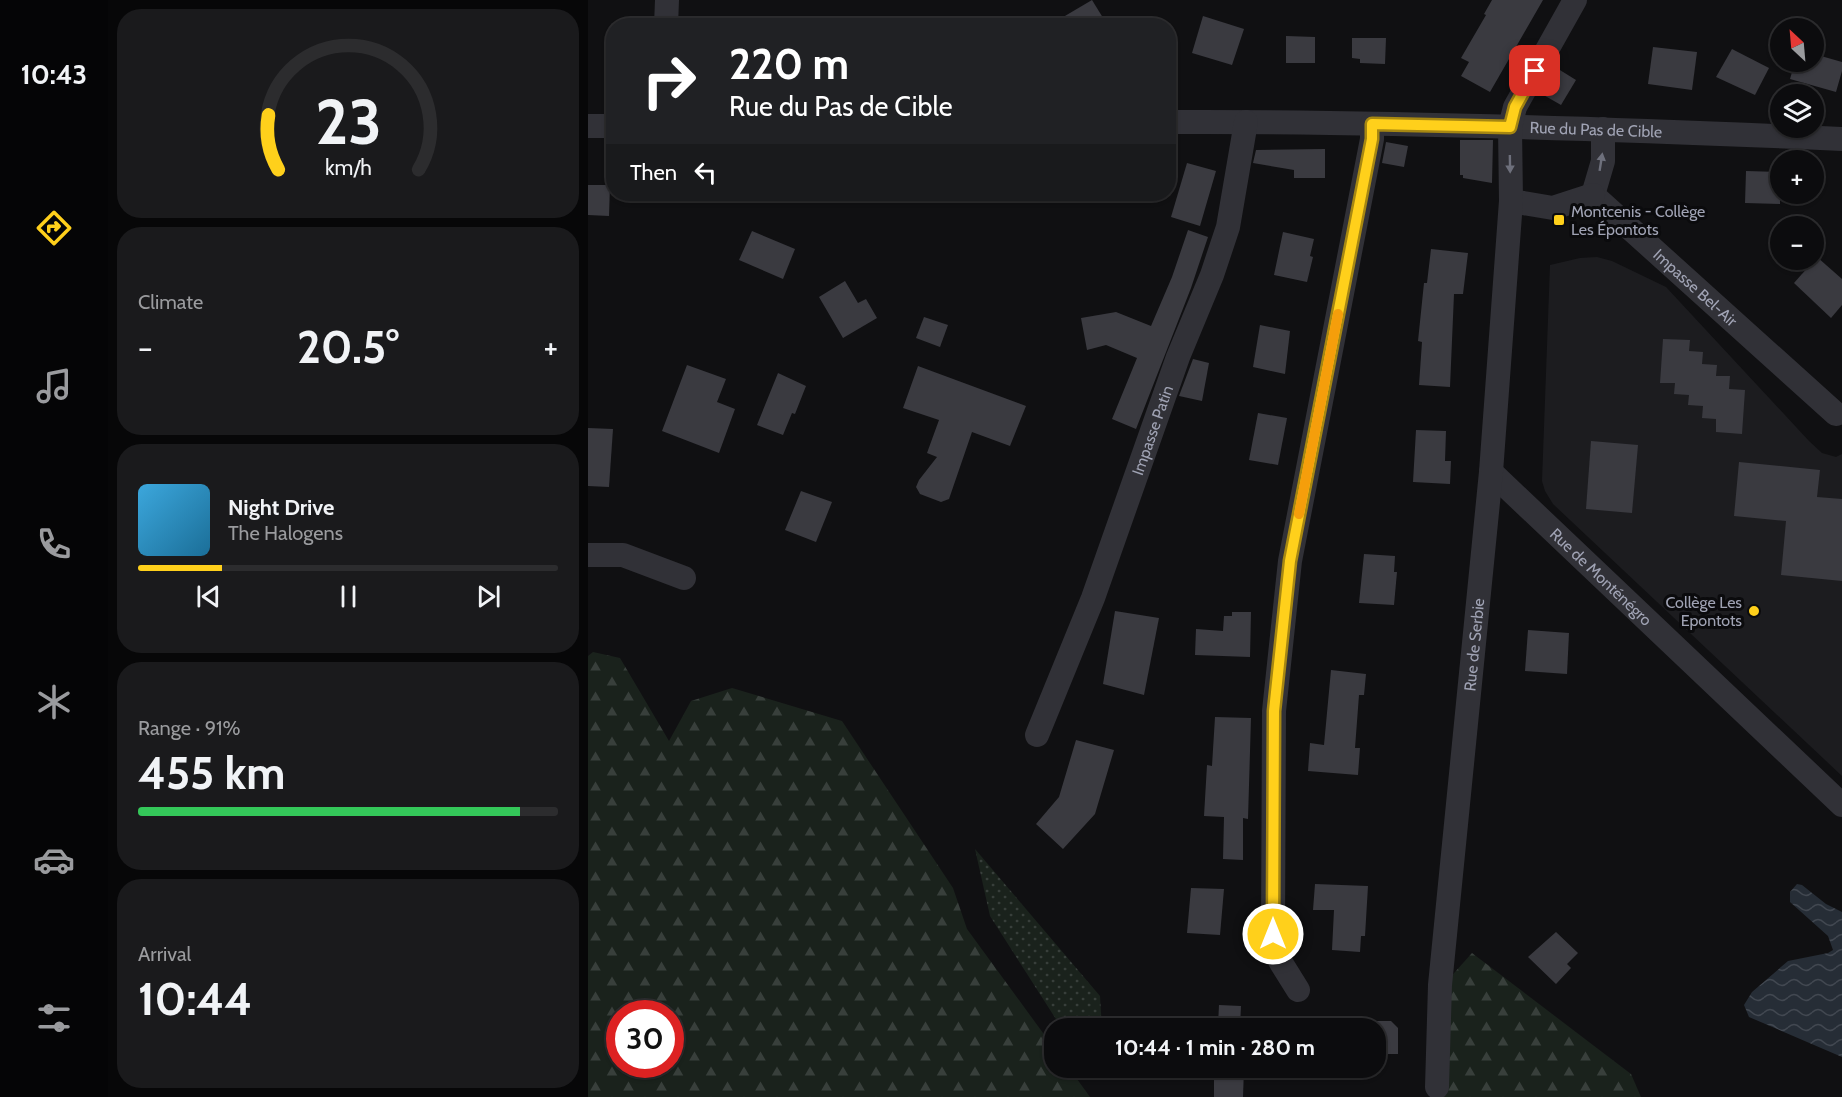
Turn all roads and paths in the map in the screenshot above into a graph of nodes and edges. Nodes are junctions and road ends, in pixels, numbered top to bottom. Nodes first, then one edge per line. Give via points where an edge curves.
1 (667, 0) edge
2 (1575, 0) edge
3 (666, 18) edge
4 (1176, 122) edge
5 (1246, 122) junction
6 (1372, 124) junction
7 (588, 126) edge
8 (606, 126) edge
9 (1510, 127) junction
10 (1603, 129) junction
11 (1842, 139) edge
12 (1593, 195) junction
13 (1511, 201) junction
14 (1836, 414) dead end
15 (1491, 472) junction
16 (588, 555) edge
17 (684, 578) dead end
18 (1037, 735) dead end
19 (1842, 805) edge
20 (1298, 990) dead end
21 (1437, 1087) dead end

1 - 3 street
2 - 9 street via 1515,107
4 - 5 street, Rue du Pas de Cible
5 - 6 street, Rue du Pas de Cible
5 - 18 street, Impasse Patin via 1228,226 1212,275 1178,357 1093,598
6 - 9 street, Rue du Pas de Cible
6 - 20 street via 1290,561 1274,711 1273,934 1280,961
7 - 8 street
9 - 10 street, Rue du Pas de Cible
9 -> 13 street
10 - 11 street, Rue du Pas de Cible
12 -> 10 street via 1603,161
12 - 13 street via 1553,208
12 - 14 street, Impasse Bel-Air
13 - 15 street, Rue de Serbie
15 - 19 street, Rue de Monténégro
15 - 21 street, Rue de Serbie via 1440,985
16 - 17 street via 623,555

